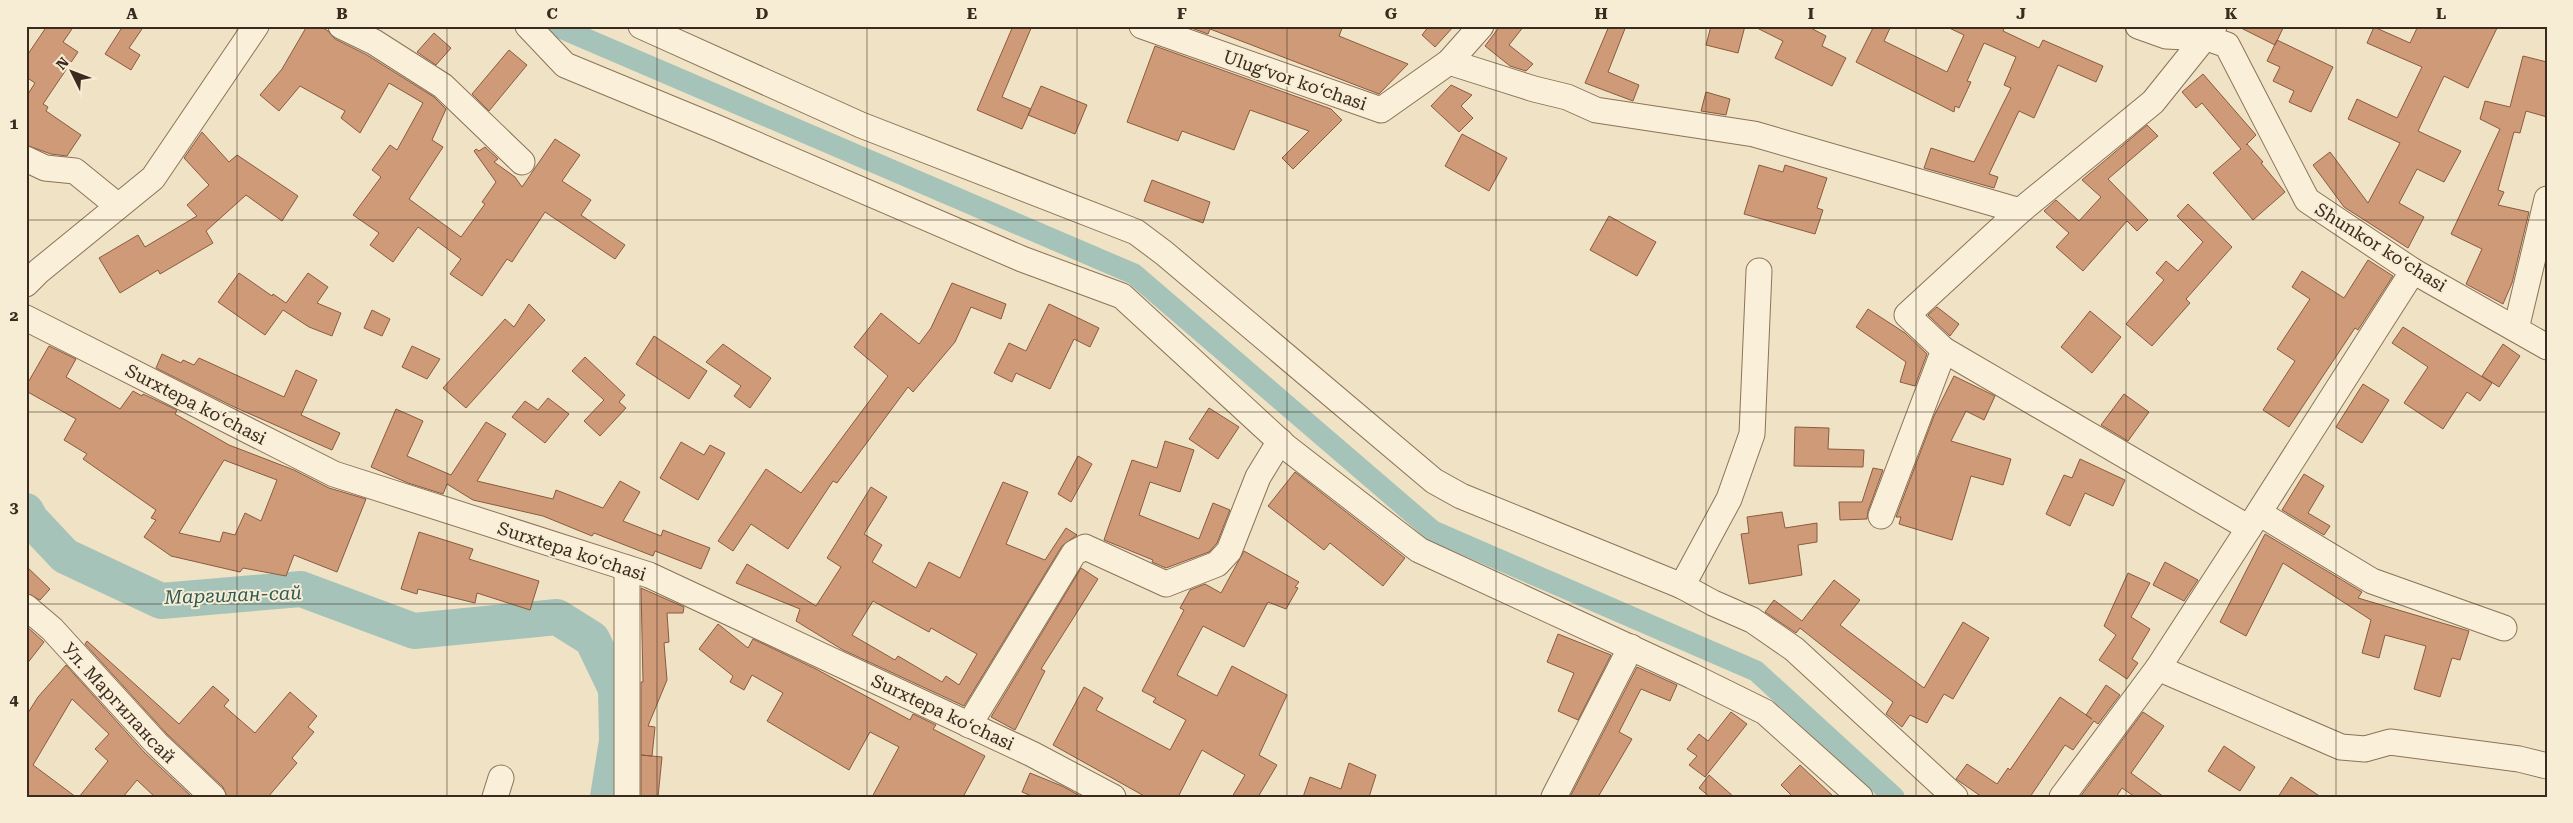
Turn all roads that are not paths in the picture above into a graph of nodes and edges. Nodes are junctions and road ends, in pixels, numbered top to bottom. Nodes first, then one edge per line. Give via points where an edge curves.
1 (256, 26) edge
2 (342, 26) edge
3 (528, 26) edge
4 (641, 26) edge
5 (1142, 26) edge
6 (1481, 26) edge
7 (2138, 26) edge
8 (2210, 32) edge
9 (1449, 62) junction
10 (26, 158) edge
11 (522, 162) dead end
12 (2547, 199) edge
13 (118, 206) junction
14 (2020, 211) junction
15 (1759, 271) dead end
16 (2414, 271) junction
17 (26, 284) edge
18 (26, 318) edge
19 (2516, 329) junction
20 (2547, 347) edge
21 (1944, 350) junction
22 (1280, 441) junction
23 (1881, 516) dead end
24 (2254, 521) junction
25 (626, 568) junction
26 (1682, 586) junction
27 (26, 608) edge
28 (2504, 628) dead end
29 (1631, 648) junction
30 (2158, 668) junction
31 (969, 725) junction
32 (2547, 766) edge
33 (213, 797) edge
34 (627, 797) edge
35 (1112, 797) edge
36 (1554, 797) edge
37 (1860, 797) edge
38 (1955, 797) edge
39 (2062, 797) edge

1 - 13 street via 153,178
2 - 11 street via 374,42 443,86
3 - 22 street via 565,65 1022,259 1122,296
4 - 26 street via 861,125 1136,232 1434,481 1461,496
5 - 9 street, Ulugʻvor koʻchasi via 1381,110
6 - 9 street, Ulugʻvor koʻchasi
7 - 8 street via 2166,36
8 - 14 street via 2153,102
8 - 16 street, Shunkor koʻchasi via 2227,45 2307,200
9 - 14 street via 1567,97 1596,110 1754,134
10 - 13 street via 45,168 75,171
12 - 19 street
13 - 17 street
14 - 21 street via 1906,315
15 - 26 street via 1752,434 1729,499
16 - 19 street, Shunkor koʻchasi
16 - 24 street
18 - 25 street, Surxtepa koʻchasi via 334,474
19 - 20 street, Shunkor koʻchasi
21 - 23 street
21 - 24 street
22 - 29 street via 1420,550
22 - 31 street via 1258,477 1229,551 1217,564 1166,584 1085,547 1074,553
24 - 28 street via 2372,581
24 - 30 street
25 - 31 street, Surxtepa koʻchasi via 649,575
25 - 34 street
26 - 38 street via 1752,620 1794,649
27 - 33 street, Ул. Маргилансай via 52,629 156,742
29 - 36 street
29 - 37 street via 1765,712
30 - 32 street via 2341,747 2365,749 2390,742 2520,759
30 - 39 street
31 - 35 street, Surxtepa koʻchasi

